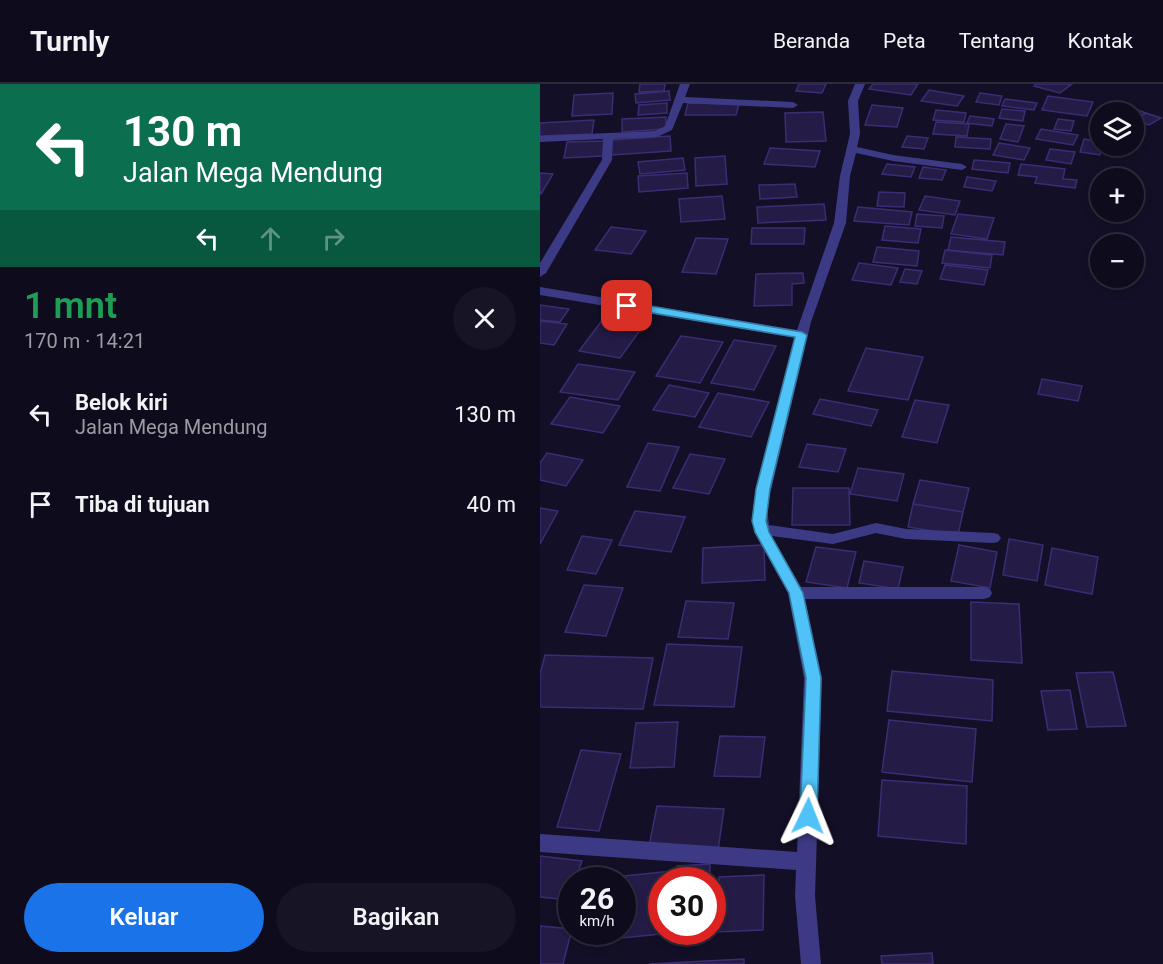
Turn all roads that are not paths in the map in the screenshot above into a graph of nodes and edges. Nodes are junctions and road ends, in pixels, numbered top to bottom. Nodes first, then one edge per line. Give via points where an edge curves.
1 (685, 84) edge
2 (860, 84) edge
3 (678, 100) junction
4 (793, 105) dead end
5 (608, 136) junction
6 (540, 139) edge
7 (852, 149) junction
8 (962, 167) dead end
9 (540, 273) edge
10 (540, 291) edge
11 (802, 335) junction
12 (762, 529) junction
13 (993, 538) dead end
14 (796, 593) junction
15 (984, 593) dead end
16 (540, 843) edge
17 (807, 862) junction
18 (811, 964) edge

1 - 3 street
2 - 7 street via 853,101
3 - 4 street
3 - 5 street via 664,132
5 - 6 street
5 - 9 street via 607,160
7 - 8 street
7 - 11 street via 840,223
10 - 11 street
11 - 12 street via 763,489 759,514
12 - 13 street via 833,539 876,528 906,534
12 - 14 street
14 - 15 street
14 - 17 street via 813,678
16 - 17 street
17 - 18 street via 805,896

